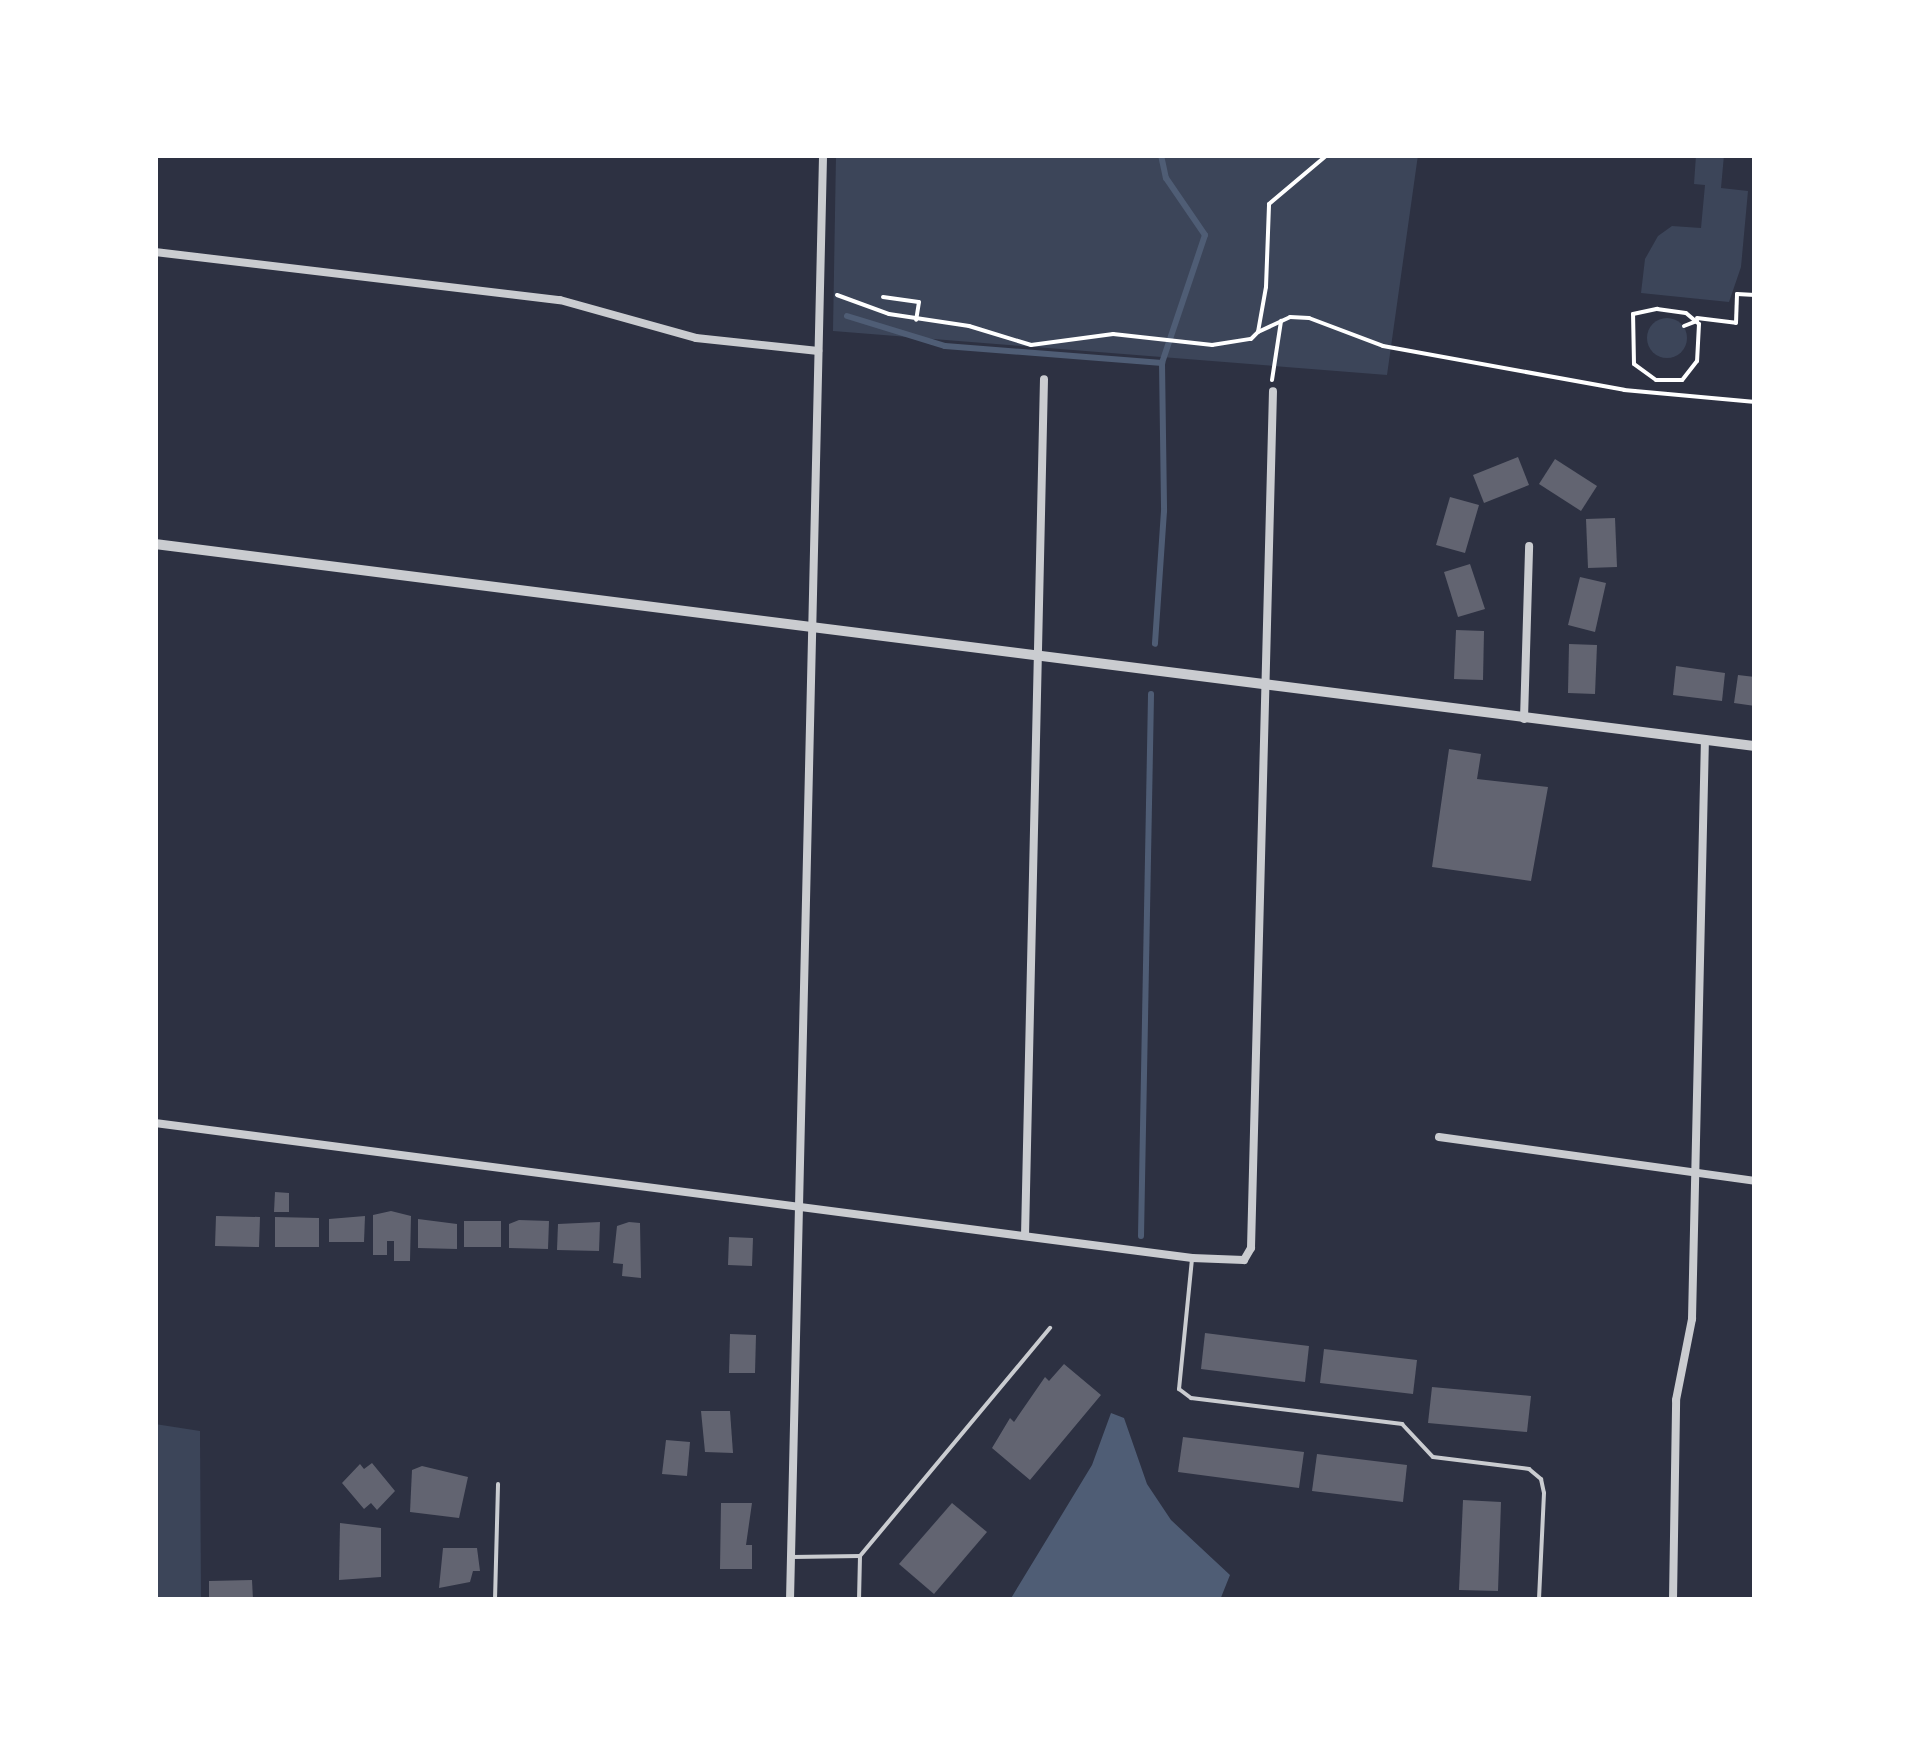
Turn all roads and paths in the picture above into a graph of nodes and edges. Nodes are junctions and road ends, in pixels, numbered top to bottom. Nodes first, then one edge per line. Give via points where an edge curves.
1 (824, 155) edge
2 (1327, 155) edge
3 (155, 252) edge
4 (837, 295) dead end
5 (1755, 295) edge
6 (884, 296) dead end
7 (1695, 319) junction
8 (916, 320) junction
9 (1281, 321) junction
10 (1711, 322) junction
11 (1684, 326) dead end
12 (1701, 330) junction
13 (1258, 332) junction
14 (818, 351) junction
15 (1044, 379) dead end
16 (1273, 391) joint
17 (1755, 402) edge
18 (155, 544) edge
19 (1528, 546) dead end
20 (809, 628) junction
21 (1034, 653) junction
22 (1266, 685) junction
23 (1524, 719) junction
24 (1705, 739) junction
25 (1755, 746) edge
26 (155, 1123) edge
27 (1440, 1137) dead end
28 (1694, 1173) junction
29 (1755, 1181) edge
30 (798, 1206) junction
31 (1024, 1236) junction
32 (1192, 1258) junction
33 (1050, 1328) dead end
34 (498, 1484) dead end
35 (792, 1556) junction
36 (860, 1556) junction
37 (495, 1600) edge
38 (790, 1600) edge
39 (858, 1600) edge
40 (1539, 1600) edge
41 (1673, 1600) edge

1 - 14 street
2 - 13 path via 1269,204
3 - 14 street via 560,300 696,338
4 - 8 path
5 - 10 path via 1737,294 1736,323
6 - 8 path via 919,302
7 - 10 path
7 - 11 path
7 - 12 path
7 - 12 path via 1635,311 1634,364 1656,380 1687,378 1698,360
8 - 13 path via 968,326 1031,345 1113,334 1234,343
9 - 13 path
9 - 16 path via 1270,356
9 - 17 path via 1320,320 1383,346 1609,388
10 - 12 path
14 - 20 street
15 - 21 street
16 - 22 street
18 - 20 street
19 - 23 street
20 - 21 street
20 - 30 street
21 - 22 street
21 - 31 street
22 - 23 street
22 - 32 street via 1251,1248 1244,1260
23 - 24 street
24 - 25 street
24 - 28 street
26 - 30 street
27 - 28 street
28 - 29 street
28 - 41 street via 1692,1319 1676,1400
30 - 31 street
30 - 35 street
31 - 32 street
32 - 40 lane via 1179,1389 1191,1398 1402,1424 1433,1457 1529,1469 1544,1493
33 - 36 lane
34 - 37 lane
35 - 36 lane
35 - 38 street
36 - 39 lane

